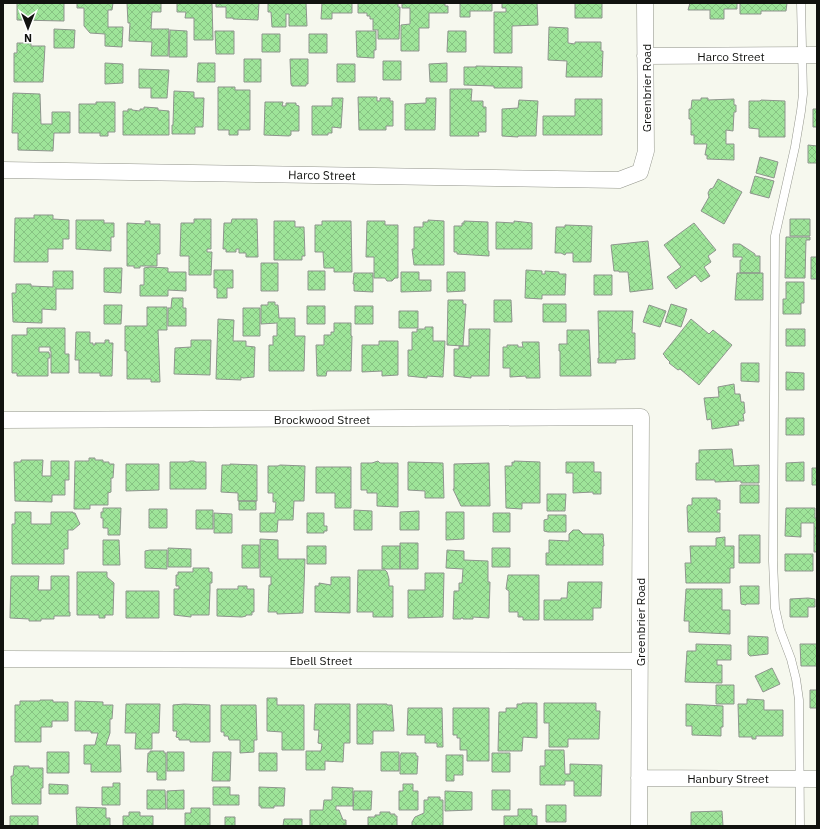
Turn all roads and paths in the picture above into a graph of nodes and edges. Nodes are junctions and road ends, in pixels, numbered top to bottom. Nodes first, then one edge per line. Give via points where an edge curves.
1 (645, 3) edge
2 (801, 3) edge
3 (809, 55) edge
4 (645, 56) junction
5 (3, 170) edge
6 (640, 172) joint
7 (641, 417) joint
8 (3, 420) edge
9 (3, 659) edge
10 (640, 661) junction
11 (639, 778) junction
12 (800, 779) junction
13 (817, 779) edge
14 (639, 826) edge
15 (800, 826) edge

1 - 4 street, Greenbrier Road
2 - 3 lane
3 - 4 street, Harco Street
3 - 12 lane via 799,130 775,236 773,553 776,608 780,630 796,679 799,700
4 - 6 street, Greenbrier Road via 646,151
5 - 6 street, Harco Street via 619,180
7 - 8 street, Brockwood Street
7 - 10 street, Greenbrier Road
9 - 10 street, Ebell Street
10 - 11 street, Greenbrier Road
11 - 12 street, Hanbury Street
11 - 14 street, Greenbrier Road
12 - 13 street, Hanbury Street
12 - 15 lane

